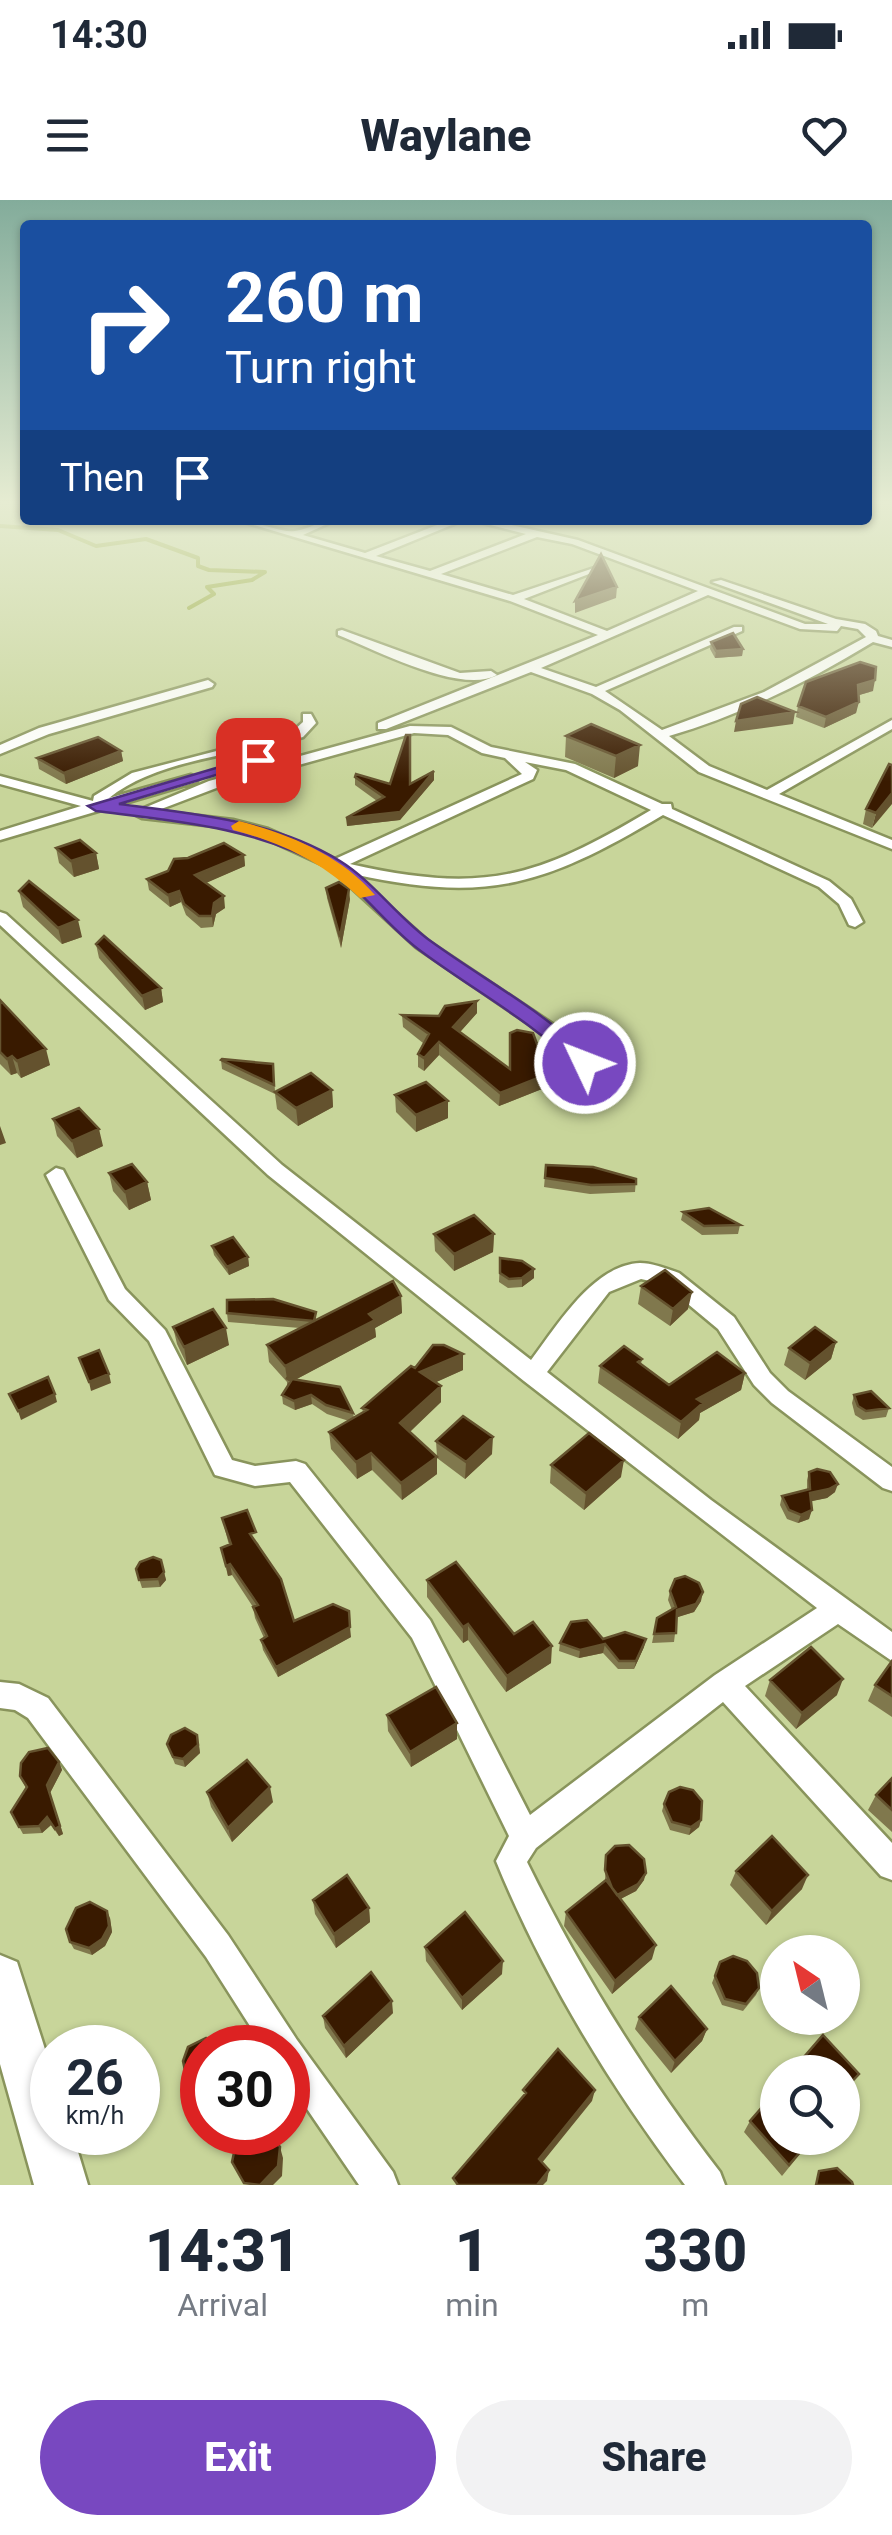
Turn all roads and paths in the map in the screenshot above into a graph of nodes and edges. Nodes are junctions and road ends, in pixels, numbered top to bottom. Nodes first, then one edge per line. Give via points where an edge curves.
1 (506, 597) edge
2 (520, 597) edge
3 (691, 597) edge
4 (746, 597) edge
5 (514, 599) junction
6 (738, 629) dead end
7 (342, 633) dead end
8 (608, 635) junction
9 (872, 638) junction
10 (892, 644) edge
11 (531, 668) junction
12 (208, 684) dead end
13 (596, 691) junction
14 (307, 717) dead end
15 (892, 724) edge
16 (659, 735) junction
17 (0, 750) edge
18 (500, 754) junction
19 (0, 780) edge
20 (768, 795) junction
21 (96, 806) junction
22 (666, 808) junction
23 (139, 813) junction
24 (0, 836) edge
25 (891, 843) edge
26 (335, 865) junction
27 (0, 917) edge
28 (855, 922) dead end
29 (585, 1063) dead end
30 (56, 1175) dead end
31 (532, 1374) junction
32 (892, 1481) edge
33 (838, 1610) junction
34 (892, 1648) edge
35 (724, 1684) junction
36 (0, 1695) edge
37 (526, 1837) junction
38 (892, 1864) edge
39 (0, 1979) edge
40 (269, 2025) edge
41 (310, 2084) edge
42 (61, 2185) edge
43 (380, 2185) edge
44 (707, 2185) edge

1 - 5 street
2 - 5 street
3 - 8 street
4 - 9 street via 861,626
5 - 8 street
6 - 13 street
7 - 11 street via 459,678
8 - 11 street
9 - 10 street
9 - 16 street via 701,724
11 - 13 street
11 - 21 street via 385,725
12 - 17 street
13 - 16 street
14 - 21 street via 310,723 298,734 128,781 100,796
15 - 20 street
16 - 20 street via 704,769
18 - 22 street via 570,766
18 - 23 street via 451,731 414,729 214,784
18 - 26 street via 524,765 528,776
19 - 21 street
20 - 25 street
21 - 23 street
21 - 24 street
22 - 26 street via 518,879 406,881
22 - 28 street via 824,884 846,902
23 - 26 street via 233,824
26 - 29 street via 422,944 557,1035
27 - 31 street via 275,1170
30 - 37 street via 117,1294 158,1336 224,1468 255,1476 296,1471 421,1629
31 - 32 street via 601,1286 640,1271 671,1278 726,1323 780,1396
31 - 33 street
33 - 34 street
33 - 35 street
35 - 37 street
35 - 38 street
36 - 40 street via 38,1708
37 - 44 street via 511,1862 545,1933 671,2140
39 - 42 main road
41 - 43 street

